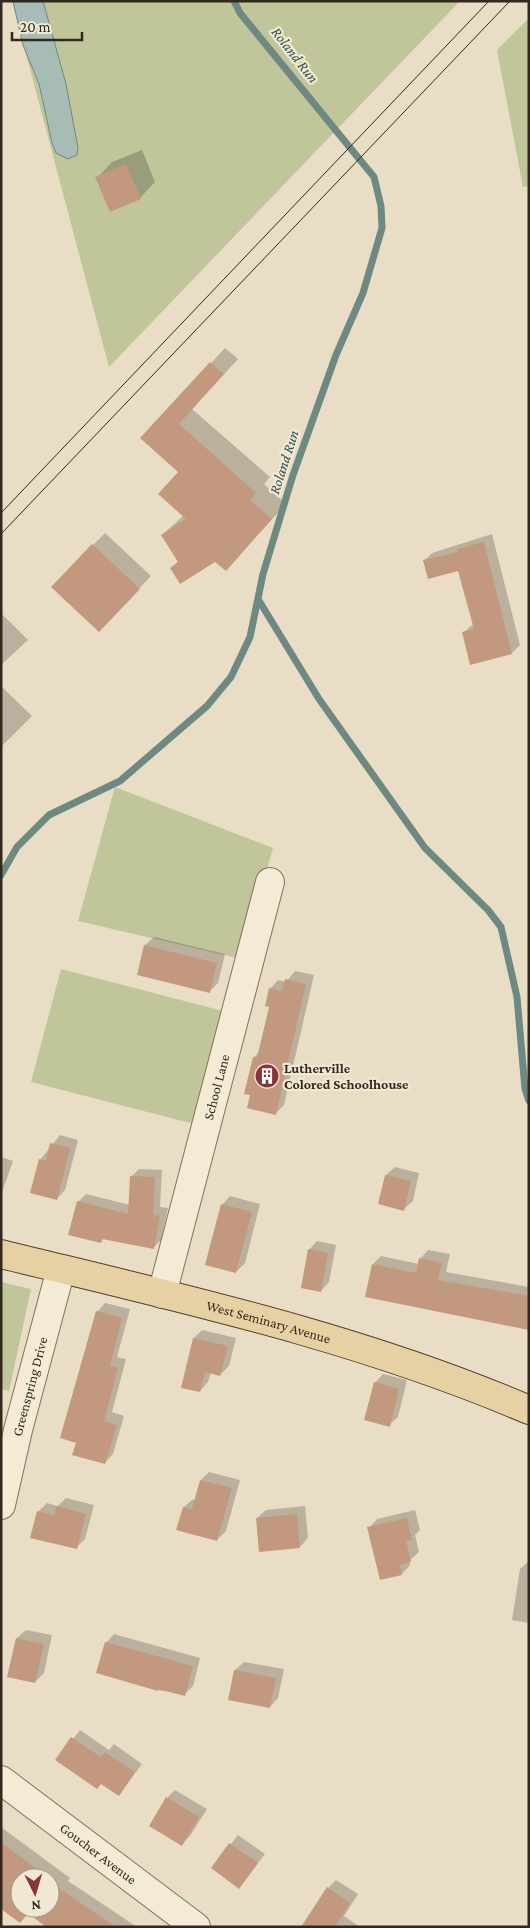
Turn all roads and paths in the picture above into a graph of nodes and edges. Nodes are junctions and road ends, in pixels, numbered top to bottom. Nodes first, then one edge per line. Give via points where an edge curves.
1 (270, 882) dead end
2 (1, 1254) edge
3 (61, 1269) junction
4 (162, 1294) junction
5 (529, 1410) edge
6 (1, 1505) edge
7 (1, 1780) edge
8 (196, 1927) edge

1 - 4 street, School Lane
2 - 3 main road, West Seminary Avenue
3 - 4 main road, West Seminary Avenue
3 - 6 street, Greenspring Drive
4 - 5 main road, West Seminary Avenue via 273,1321 386,1355
7 - 8 street, Goucher Avenue

